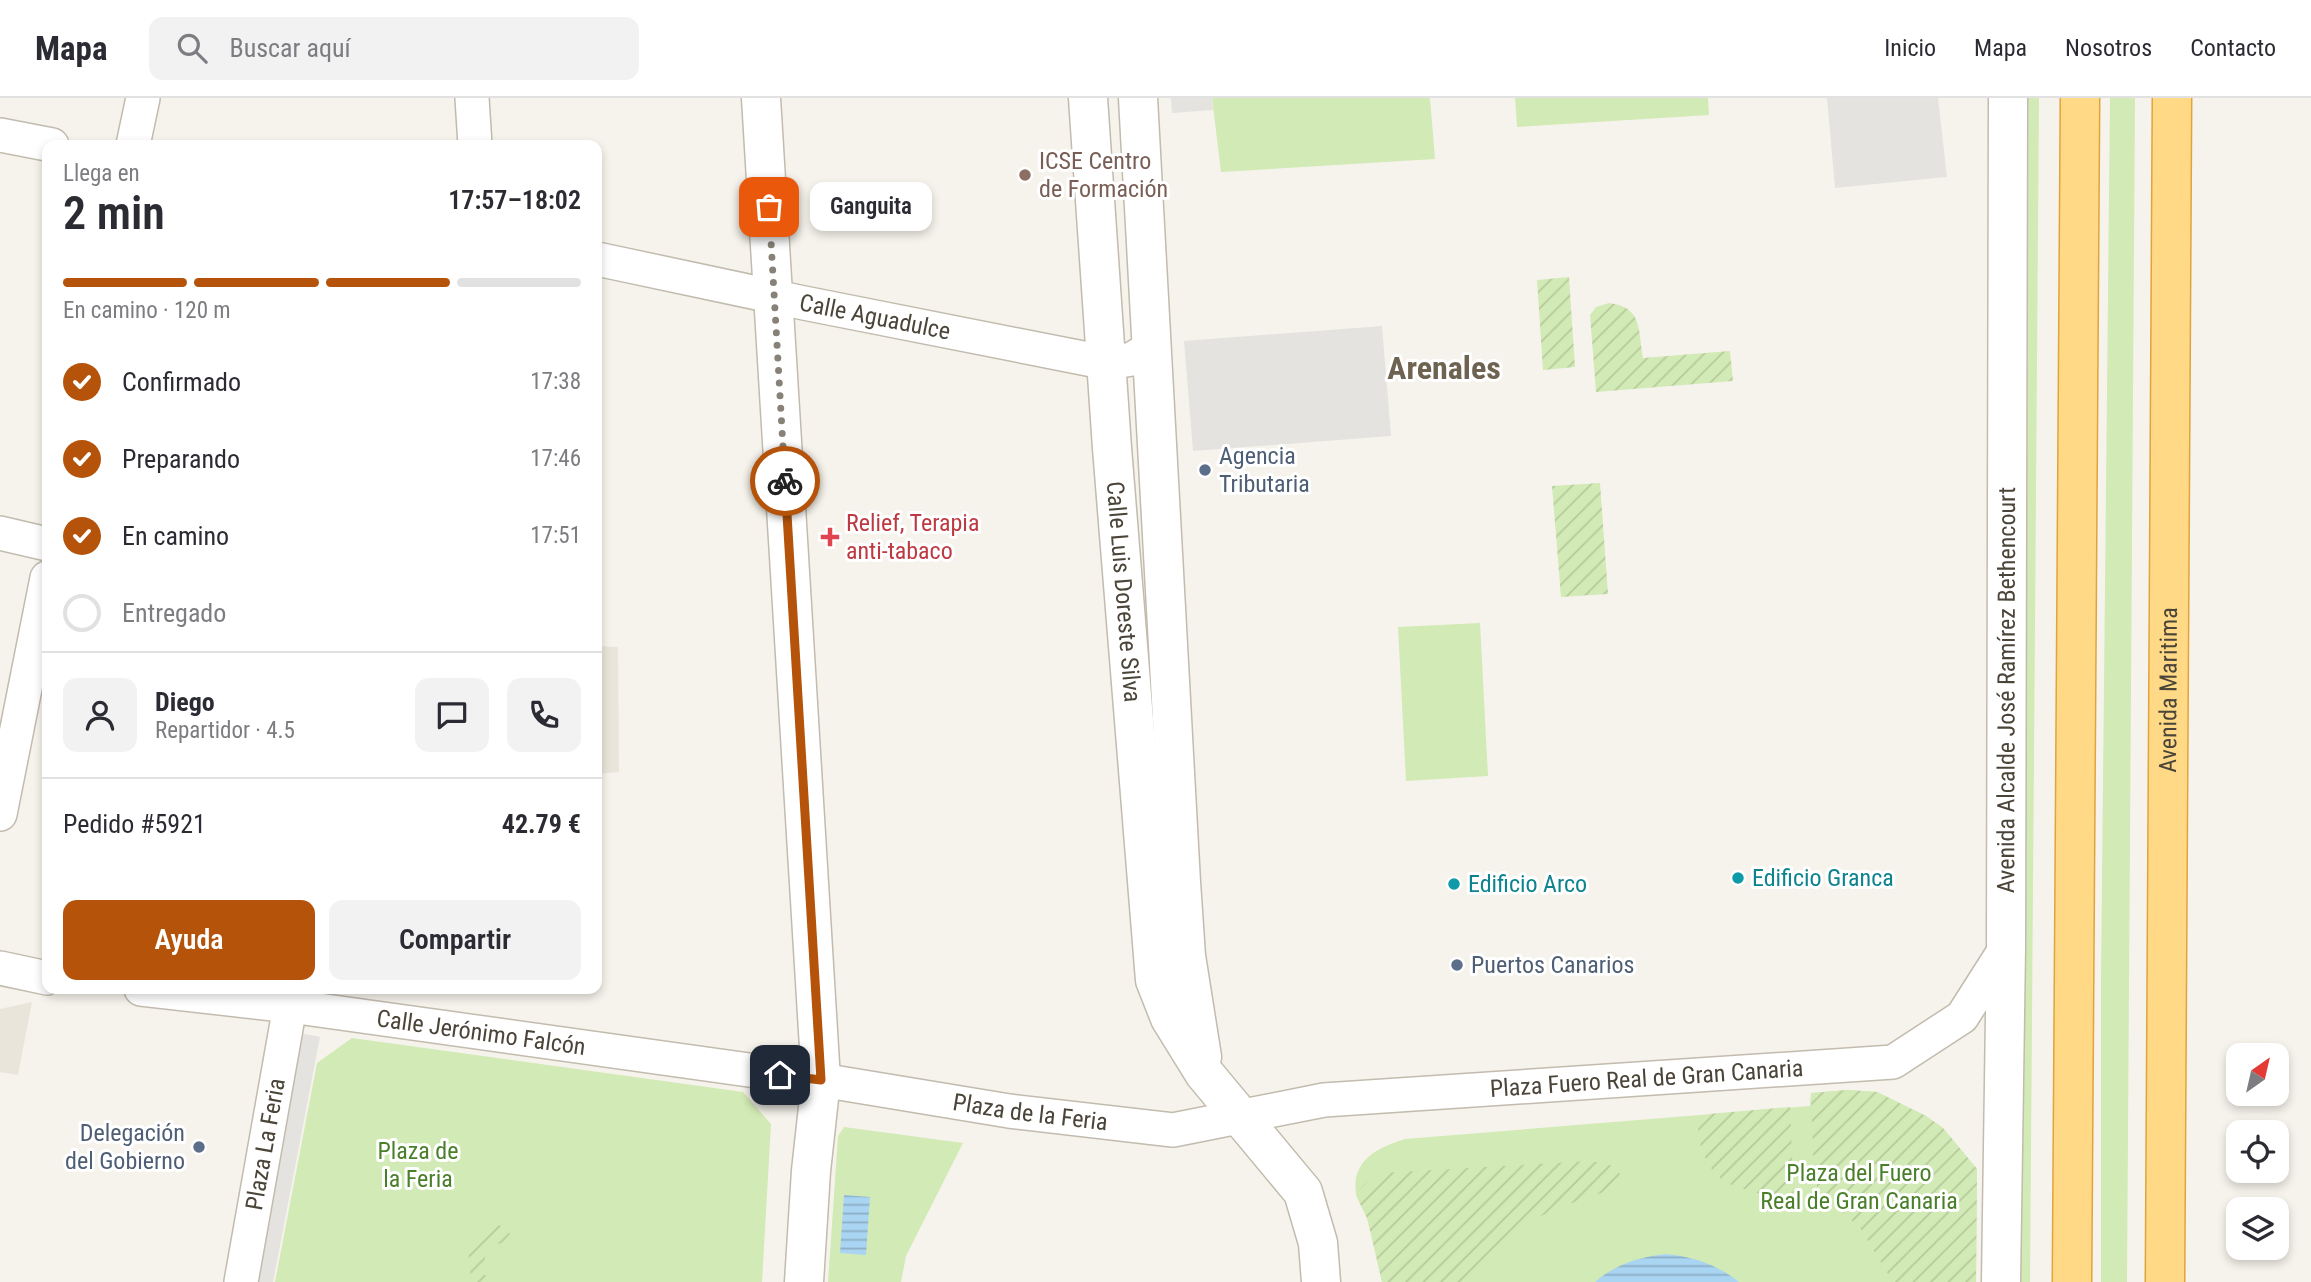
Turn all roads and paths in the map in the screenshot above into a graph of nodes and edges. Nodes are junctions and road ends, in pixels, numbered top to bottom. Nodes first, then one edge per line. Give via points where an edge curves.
1 (143, 98) edge
2 (472, 98) edge
3 (761, 98) edge
4 (1088, 98) edge
5 (1138, 98) edge
6 (2008, 98) edge
7 (2080, 98) edge
8 (2172, 98) edge
9 (0, 135) edge
10 (134, 140) edge
11 (475, 140) edge
12 (42, 143) edge
13 (602, 260) edge
14 (774, 296) junction
15 (1152, 347) junction
16 (1108, 363) junction
17 (0, 533) edge
18 (42, 543) edge
19 (42, 603) edge
20 (0, 814) edge
21 (2006, 948) junction
22 (0, 968) edge
23 (42, 977) edge
24 (185, 994) edge
25 (290, 1006) junction
26 (1204, 1073) junction
27 (821, 1080) junction
28 (1238, 1116) junction
29 (241, 1282) edge
30 (804, 1282) edge
31 (1321, 1282) edge
32 (2001, 1282) edge
33 (2073, 1282) edge
34 (2165, 1282) edge

1 - 10 street
2 - 11 street
3 - 14 street
4 - 16 street, Calle Luis Doreste Silva
5 - 15 street, Calle Luis Doreste Silva
6 - 21 street, Avenida Alcalde José Ramírez Bethencourt
7 - 33 highway
8 - 34 highway, Avenida Maritima
9 - 12 street
13 - 14 street, Calle Aguadulce
14 - 16 street, Calle Aguadulce
14 - 27 street
15 - 16 street, Calle Aguadulce via 1132,359
15 - 26 street, Calle Luis Doreste Silva via 1186,956
16 - 26 street, Calle Luis Doreste Silva via 1155,980 1170,1018
17 - 18 street
19 - 20 street
21 - 28 street, Plaza Fuero Real de Gran Canaria via 1962,1017 1893,1062 1324,1100
21 - 32 street, Avenida Alcalde José Ramírez Bethencourt
22 - 23 street
24 - 25 street, Calle Jerónimo Falcón
25 - 27 street, Calle Jerónimo Falcón
25 - 29 street, Plaza La Feria
26 - 28 street, Calle Luis Doreste Silva
27 - 28 street, Plaza de la Feria via 1009,1111 1173,1130
27 - 30 street
28 - 31 street, Calle Luis Doreste Silva via 1303,1192 1318,1243

